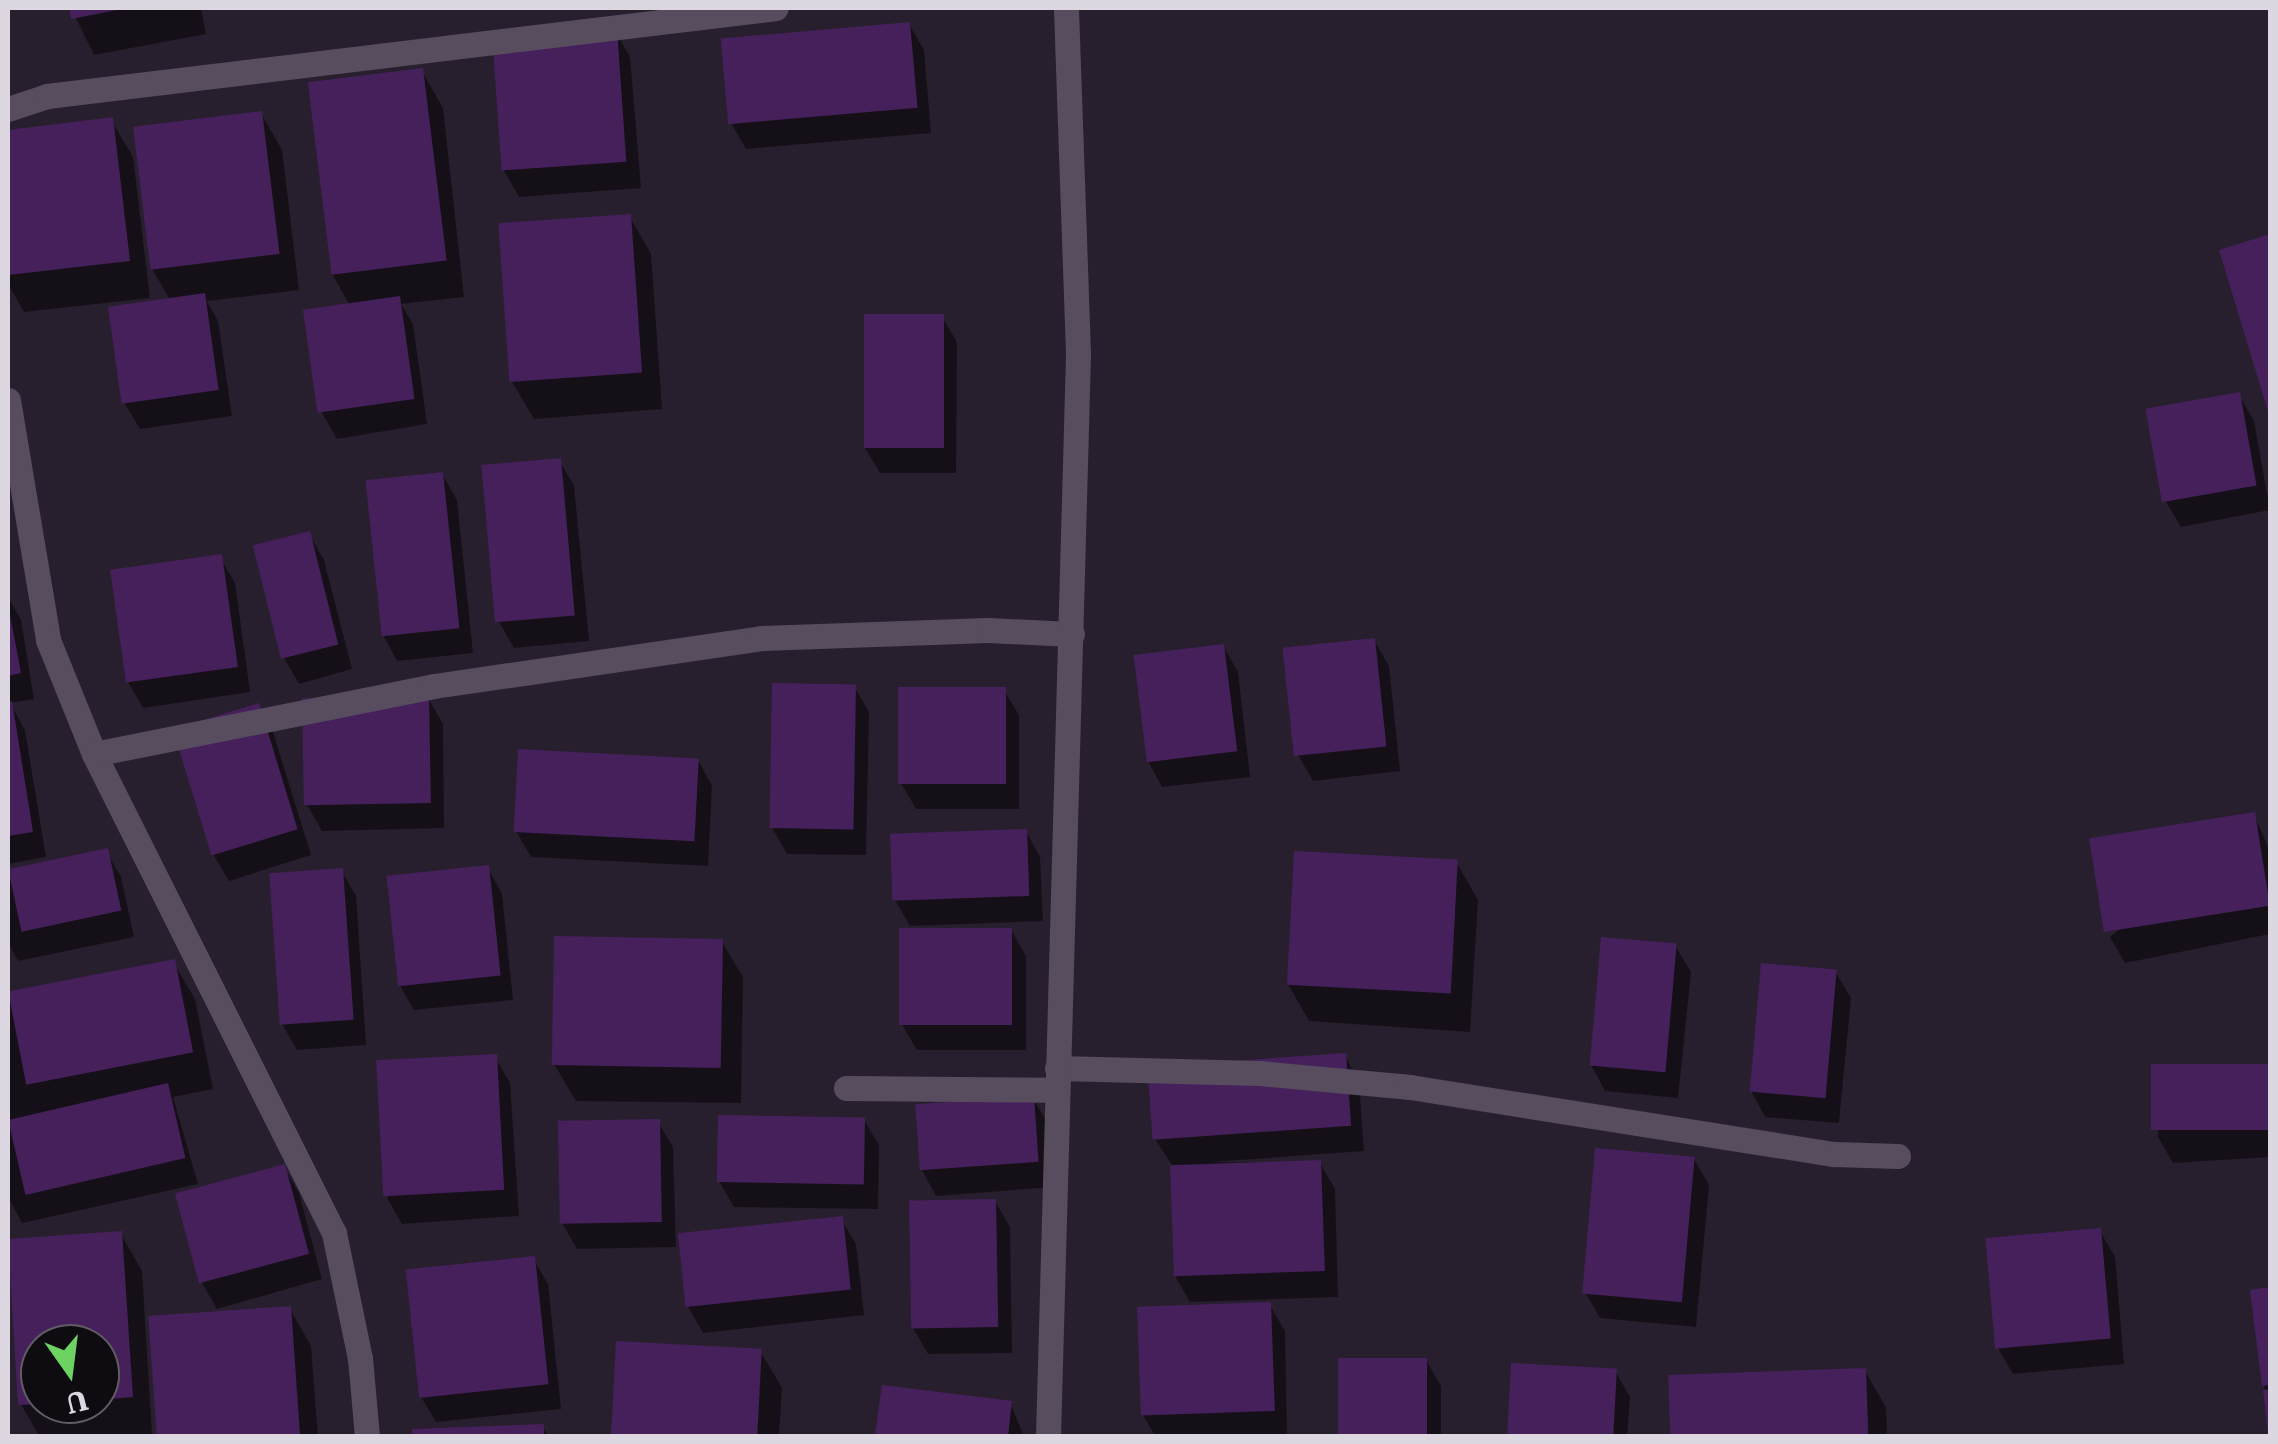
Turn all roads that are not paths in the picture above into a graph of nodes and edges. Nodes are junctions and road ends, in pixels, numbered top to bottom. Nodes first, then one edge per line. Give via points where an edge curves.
1 (776, 8) edge
2 (1066, 8) edge
3 (8, 109) edge
4 (8, 400) edge
5 (1072, 634) junction
6 (94, 754) junction
7 (1056, 1079) junction
8 (846, 1088) dead end
9 (1898, 1156) dead end
10 (368, 1436) edge
11 (1048, 1436) edge

1 - 3 street via 47,96
2 - 5 street via 1078,353
4 - 6 street via 48,640
5 - 6 street via 988,630 762,638 434,686
5 - 7 street
6 - 10 street via 334,1233
7 - 8 street
7 - 9 street via 1259,1073 1410,1086 1834,1154
7 - 11 street

